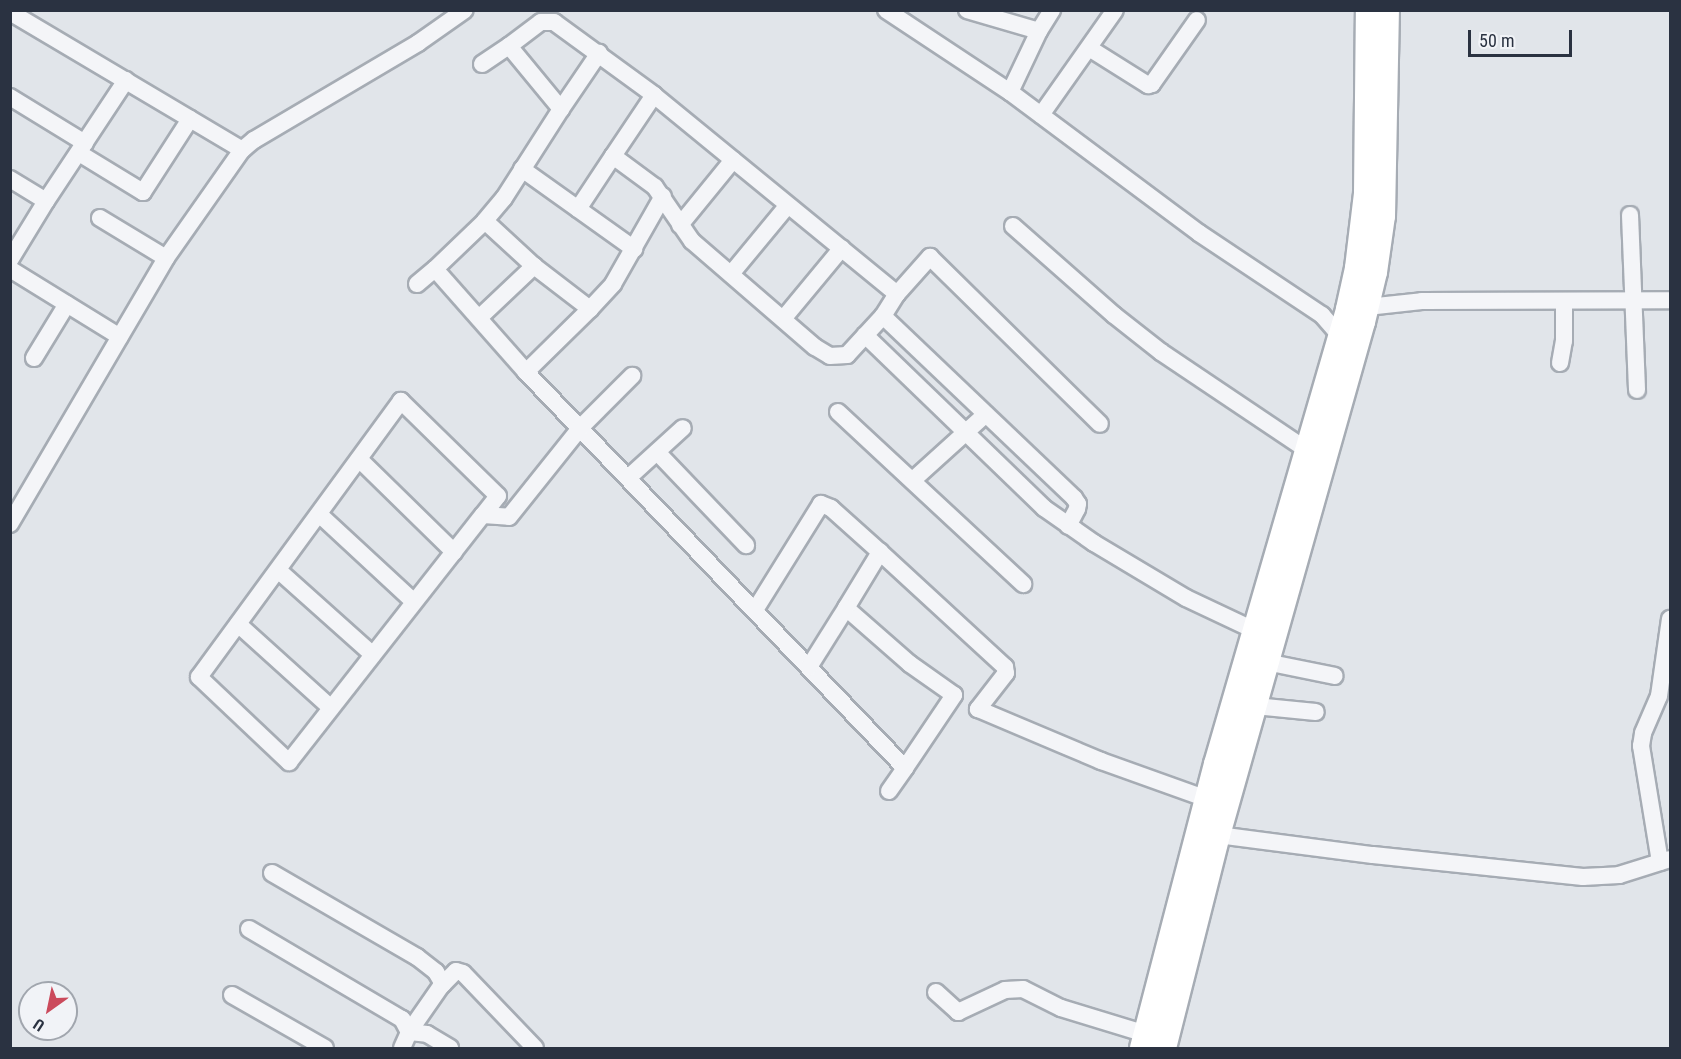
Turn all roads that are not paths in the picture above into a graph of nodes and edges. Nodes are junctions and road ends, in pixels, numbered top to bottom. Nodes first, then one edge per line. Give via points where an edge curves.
1 (465, 10) edge
2 (885, 10) edge
3 (967, 10) edge
4 (1052, 10) edge
5 (1115, 10) edge
6 (1368, 10) edge
7 (1387, 10) edge
8 (10, 12) edge
9 (1197, 20) dead end
10 (1039, 31) junction
11 (509, 46) junction
12 (1089, 48) junction
13 (598, 53) junction
14 (482, 63) dead end
15 (126, 80) junction
16 (1010, 92) junction
17 (654, 95) junction
18 (10, 98) edge
19 (561, 109) junction
20 (1041, 114) junction
21 (190, 119) junction
22 (82, 148) junction
23 (242, 150) junction
24 (613, 156) junction
25 (733, 160) junction
26 (522, 169) junction
27 (10, 179) edge
28 (663, 196) junction
29 (46, 201) junction
30 (788, 205) junction
31 (578, 209) junction
32 (1629, 215) dead end
33 (100, 218) dead end
34 (485, 221) junction
35 (681, 225) junction
36 (1013, 226) dead end
37 (842, 248) junction
38 (634, 249) junction
39 (166, 258) junction
40 (10, 260) edge
41 (534, 266) junction
42 (10, 269) edge
43 (435, 269) junction
44 (730, 274) junction
45 (417, 284) dead end
46 (897, 294) junction
47 (1671, 300) edge
48 (1632, 301) junction
49 (1564, 302) junction
50 (67, 304) junction
51 (1357, 308) junction
52 (590, 309) junction
53 (884, 316) junction
54 (479, 318) junction
55 (783, 319) junction
56 (865, 335) junction
57 (120, 337) junction
58 (1346, 342) junction
59 (34, 358) dead end
60 (1560, 363) dead end
61 (526, 372) junction
62 (632, 376) dead end
63 (1637, 390) dead end
64 (838, 412) dead end
65 (986, 414) junction
66 (1100, 424) dead end
67 (580, 428) junction
68 (683, 428) dead end
69 (966, 432) junction
70 (1307, 450) junction
71 (657, 452) junction
72 (359, 459) junction
73 (628, 478) junction
74 (913, 480) junction
75 (319, 514) junction
76 (483, 515) junction
77 (10, 524) edge
78 (1068, 526) junction
79 (746, 545) dead end
80 (454, 552) junction
81 (880, 552) junction
82 (278, 570) junction
83 (1023, 584) dead end
84 (414, 602) junction
85 (846, 608) junction
86 (755, 610) junction
87 (1671, 619) edge
88 (238, 624) junction
89 (1254, 630) junction
90 (373, 655) junction
91 (1266, 662) junction
92 (810, 667) junction
93 (1335, 676) dead end
94 (954, 695) junction
95 (1255, 706) junction
96 (331, 708) junction
97 (978, 709) junction
98 (1316, 712) dead end
99 (905, 768) junction
100 (889, 791) dead end
101 (1207, 799) junction
102 (1218, 835) junction
103 (1666, 861) edge
104 (272, 873) dead end
105 (249, 929) dead end
106 (443, 984) junction
107 (936, 992) dead end
108 (232, 995) dead end
109 (409, 1032) junction
110 (1151, 1044) edge
111 (325, 1048) edge
112 (402, 1048) edge
113 (450, 1048) edge
114 (534, 1048) edge

1 - 23 street
2 - 16 street
3 - 10 street
4 - 10 street
5 - 12 street
6 - 51 street via 1366,194
7 - 51 street via 1383,216
8 - 15 street
9 - 12 street via 1152,84
10 - 16 street
11 - 13 street via 545,20 570,31
11 - 14 street
11 - 19 street
12 - 20 street
13 - 17 street
13 - 19 street
15 - 21 street
15 - 22 street
16 - 20 street
17 - 24 street
17 - 25 street
18 - 22 street
19 - 26 street
20 - 58 street via 1199,233 1322,315
21 - 22 street via 143,192
21 - 23 street
22 - 29 street
23 - 39 street
24 - 28 street
24 - 31 street
25 - 30 street
25 - 35 street
26 - 31 street
26 - 34 street
27 - 29 street
28 - 35 street
28 - 38 street
29 - 40 street
30 - 37 street
30 - 44 street
31 - 38 street
32 - 48 street
33 - 39 street
34 - 41 street
34 - 43 street
35 - 44 street
36 - 70 street via 1161,352
37 - 46 street
37 - 55 street
38 - 52 street via 613,284
39 - 57 street
41 - 52 street
41 - 54 street
42 - 50 street
43 - 45 street
43 - 54 street
44 - 55 street
46 - 53 street
46 - 66 street via 930,257
47 - 48 street
48 - 49 street
48 - 63 street
49 - 51 street via 1422,301
49 - 60 street
50 - 57 street
50 - 59 street
51 - 58 street
52 - 61 street
53 - 56 street
53 - 65 street
54 - 61 street
55 - 56 street via 830,356 840,358
56 - 69 street
57 - 77 street
58 - 70 street
58 - 91 street
61 - 67 street
62 - 67 street
64 - 74 street
65 - 69 street
65 - 78 street via 1074,498 1077,509
67 - 73 street
67 - 76 street via 509,517
68 - 71 street
69 - 74 street
69 - 78 street via 1044,508
70 - 89 street
71 - 73 street
71 - 79 street
72 - 75 street
72 - 76 street via 401,401 498,496
72 - 80 street
73 - 86 street
74 - 83 street
75 - 82 street
75 - 84 street
76 - 80 street
78 - 89 street via 1186,598
80 - 84 street
81 - 85 street
81 - 86 street via 831,508 821,504
81 - 97 street via 1005,667 1006,673
82 - 88 street
82 - 90 street
84 - 90 street
85 - 92 street
85 - 94 street via 910,664
86 - 92 street
87 - 103 street via 1659,696 1641,746
88 - 96 street
88 - 96 street via 199,677 289,762
89 - 101 street
90 - 96 street
91 - 93 street
91 - 95 street
92 - 99 street
94 - 97 street
94 - 99 street
95 - 98 street
95 - 102 street
97 - 101 street via 1101,761
99 - 100 street
101 - 110 street
102 - 103 street via 1583,877 1619,875
102 - 110 street
104 - 106 street via 417,957 436,972
105 - 109 street via 402,1019
106 - 109 street
106 - 114 street via 456,971 463,973
107 - 110 street via 954,1010 964,1012 1005,990 1023,989
108 - 111 street
109 - 112 street
109 - 113 street via 427,1034

